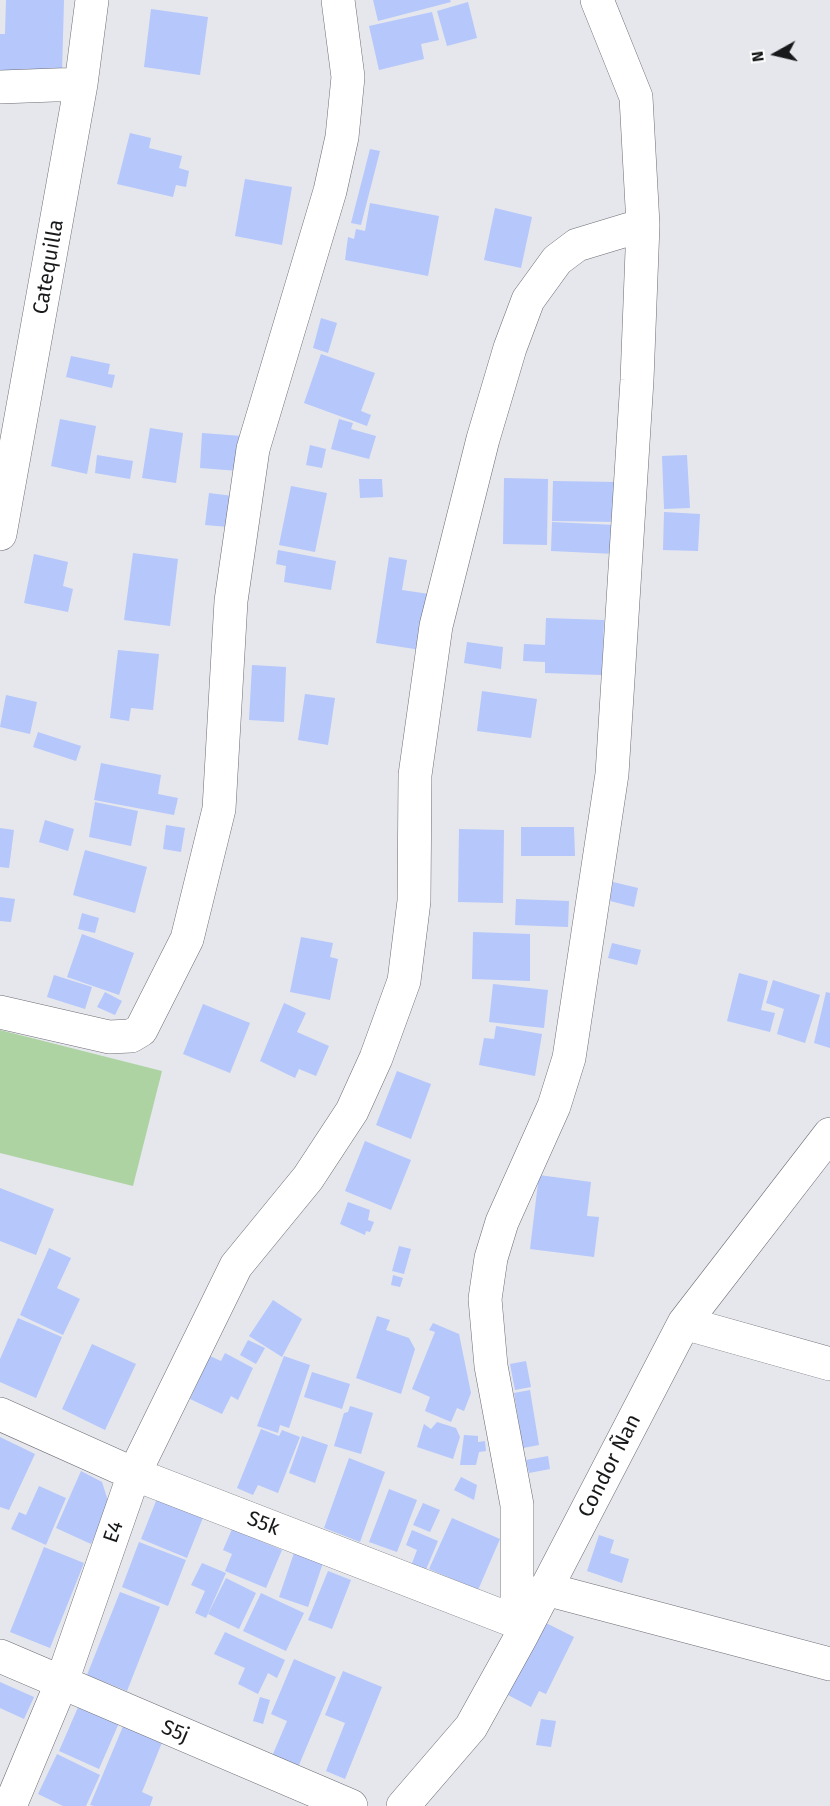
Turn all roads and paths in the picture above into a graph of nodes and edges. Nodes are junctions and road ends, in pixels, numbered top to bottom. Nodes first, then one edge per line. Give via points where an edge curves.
1 (92, 0) edge
2 (338, 0) edge
3 (597, 0) edge
4 (81, 84) junction
5 (0, 87) edge
6 (643, 225) junction
7 (0, 534) edge
8 (0, 1012) edge
9 (830, 1134) edge
10 (684, 1323) junction
11 (830, 1364) edge
12 (0, 1414) edge
13 (134, 1474) junction
14 (546, 1589) junction
15 (519, 1628) junction
16 (0, 1656) edge
17 (830, 1664) edge
18 (61, 1684) junction
19 (10, 1806) edge
20 (351, 1806) edge
21 (403, 1806) edge

1 - 4 street, Catequilla
2 - 8 street via 348,77 342,137 330,191 253,449 231,601 219,808 187,939 141,1030 131,1036 109,1037
3 - 6 street via 636,97
4 - 5 street
4 - 7 street, Catequilla
6 - 13 street, E4 via 577,245 557,260 528,300 483,439 436,626 415,775 414,900 404,981 352,1111 308,1178 236,1266
6 - 15 street via 628,548 612,774 569,1058 554,1106 502,1222 485,1299 491,1366 518,1505
9 - 10 street, Condor Ñan
10 - 11 street
10 - 14 street, Condor Ñan
12 - 13 street, S5k
13 - 15 street, S5k
13 - 18 street, E4
14 - 15 street, Condor Ñan
14 - 17 street
15 - 21 street, Condor Ñan via 471,1727
16 - 18 street, S5j
18 - 19 street, E4
18 - 20 street, S5j

